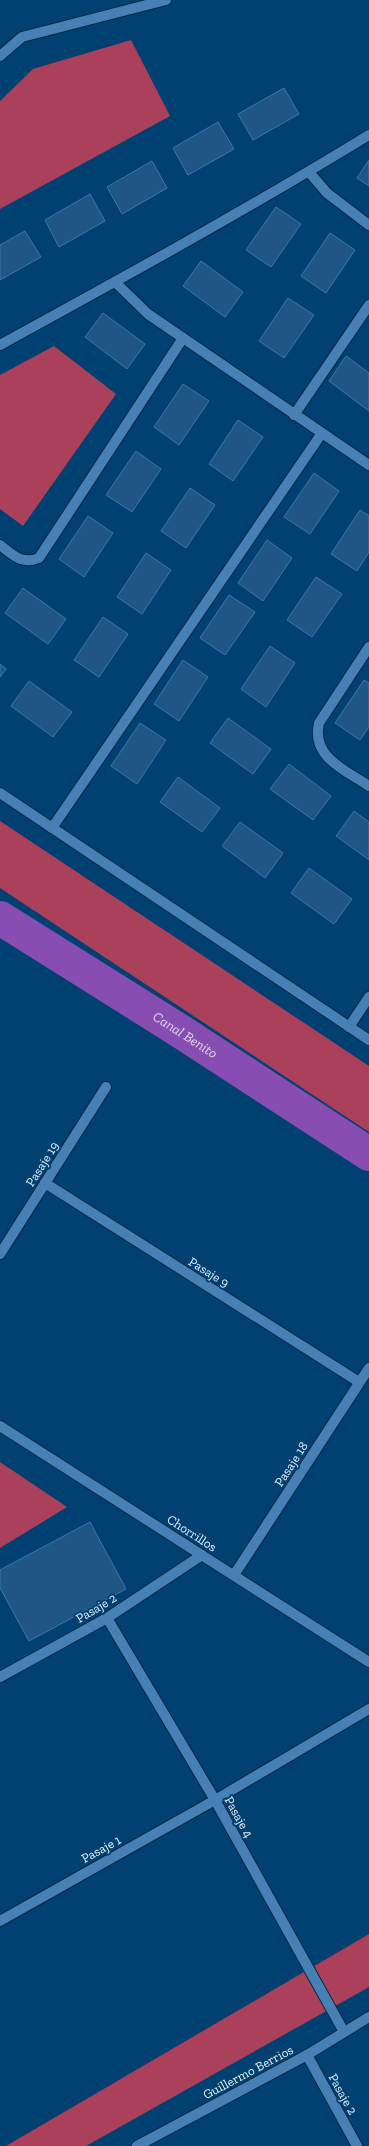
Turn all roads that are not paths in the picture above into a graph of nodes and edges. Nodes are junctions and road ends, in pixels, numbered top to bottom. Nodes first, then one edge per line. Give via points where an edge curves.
1 (166, 0) edge
2 (0, 56) edge
3 (369, 134) edge
4 (309, 172) junction
5 (369, 225) edge
6 (115, 282) junction
7 (369, 305) edge
8 (183, 338) junction
9 (0, 345) edge
10 (294, 415) junction
11 (322, 433) junction
12 (369, 465) edge
13 (0, 545) edge
14 (369, 647) edge
15 (369, 786) edge
16 (0, 793) edge
17 (52, 828) junction
18 (369, 997) edge
19 (349, 1027) junction
20 (369, 1040) edge
21 (106, 1087) dead end
22 (45, 1183) junction
23 (0, 1254) edge
24 (369, 1368) edge
25 (359, 1382) junction
26 (0, 1426) edge
27 (202, 1555) junction
28 (234, 1576) junction
29 (106, 1618) junction
30 (369, 1662) edge
31 (1, 1674) edge
32 (369, 1709) edge
33 (215, 1800) junction
34 (0, 1921) edge
35 (369, 2018) edge
36 (344, 2032) junction
37 (307, 2056) junction
38 (137, 2146) edge
39 (357, 2146) edge

1 - 2 street via 22,37
3 - 4 street
4 - 5 street via 327,193
4 - 6 street
6 - 8 street via 148,314
6 - 9 street
7 - 10 street
8 - 10 street
8 - 13 street via 39,558 22,561
10 - 11 street
11 - 12 street
11 - 17 street
14 - 15 street via 319,723 317,741 324,755
16 - 17 street
17 - 19 street
18 - 19 street
19 - 20 street
21 - 22 street, Pasaje 19
22 - 23 street, Pasaje 19
22 - 25 street, Pasaje 9
24 - 25 street, Pasaje 18
25 - 28 street, Pasaje 18
26 - 27 street, Chorrillos
27 - 28 street, Chorrillos
27 - 29 street, Pasaje 2
28 - 30 street, Chorrillos
29 - 31 street, Pasaje 2
29 - 33 street, Pasaje 4
32 - 33 street
33 - 34 street, Pasaje 1
33 - 36 street, Pasaje 4
35 - 36 street, Guillermo Berrios
36 - 37 street, Guillermo Berrios
37 - 38 street, Guillermo Berrios
37 - 39 street, Pasaje 2

